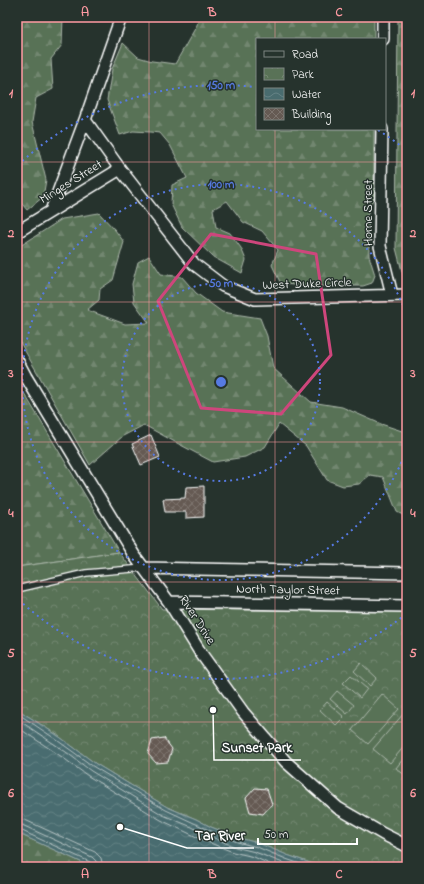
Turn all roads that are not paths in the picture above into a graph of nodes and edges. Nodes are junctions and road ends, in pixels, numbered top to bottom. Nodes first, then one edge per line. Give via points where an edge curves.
1 (121, 17) edge
2 (383, 17) edge
3 (383, 38) edge
4 (85, 120) junction
5 (382, 130) edge
6 (120, 169) junction
7 (51, 211) junction
8 (17, 232) edge
9 (392, 295) junction
10 (407, 295) edge
11 (17, 360) edge
12 (144, 568) junction
13 (407, 573) edge
14 (17, 588) edge
15 (169, 602) junction
16 (407, 606) edge
17 (407, 846) edge

1 - 4 street
2 - 3 street
4 - 6 street, West Duke Circle
4 - 7 street
5 - 9 street, Horne Street via 380,246
6 - 7 street, Minges Street
6 - 9 street, West Duke Circle via 194,264 223,286 255,299
7 - 8 street, Minges Street
9 - 10 street, West Duke Circle
11 - 12 street, River Drive
12 - 13 street
12 - 14 lane via 86,573
12 - 15 street, River Drive
15 - 16 street, North Taylor Street
15 - 17 street, River Drive via 200,652 243,712 286,762 338,808

